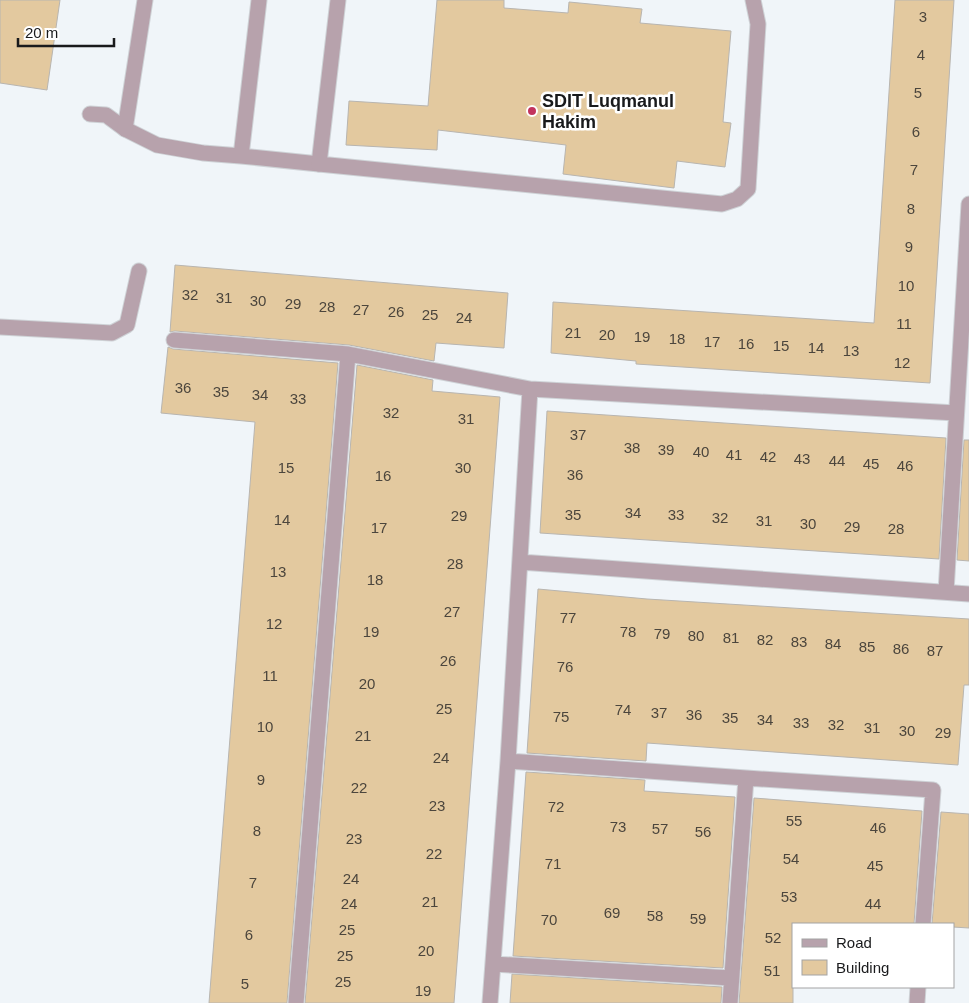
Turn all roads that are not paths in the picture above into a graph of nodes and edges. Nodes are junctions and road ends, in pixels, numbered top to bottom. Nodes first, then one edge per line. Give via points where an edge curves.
1 (146, 0) edge
2 (259, 0) edge
3 (338, 0) edge
4 (753, 0) edge
5 (90, 114) dead end
6 (125, 129) junction
7 (241, 156) junction
8 (319, 164) junction
9 (969, 204) edge
10 (139, 271) dead end
11 (0, 327) edge
12 (174, 340) dead end
13 (348, 354) junction
14 (530, 389) junction
15 (956, 413) junction
16 (520, 562) junction
17 (946, 592) junction
18 (969, 594) edge
19 (508, 761) junction
20 (746, 778) junction
21 (923, 923) edge
22 (493, 964) junction
23 (731, 978) junction
24 (918, 988) edge
25 (296, 1003) edge
26 (490, 1003) edge
27 (730, 1003) edge
28 (917, 1003) edge

1 - 6 street
2 - 7 street
3 - 8 street
4 - 8 street via 758,24 748,189 731,202 722,204
5 - 6 street via 106,115
6 - 7 street via 157,145
7 - 8 street
9 - 15 street
10 - 11 street via 127,325 112,333
12 - 13 street
13 - 14 street
13 - 25 street
14 - 15 street
14 - 16 street
15 - 17 street
16 - 17 street
16 - 19 street
17 - 18 street
19 - 20 street
19 - 22 street
20 - 21 street via 932,790
20 - 23 street
22 - 23 street
22 - 26 street
23 - 27 street
24 - 28 street

